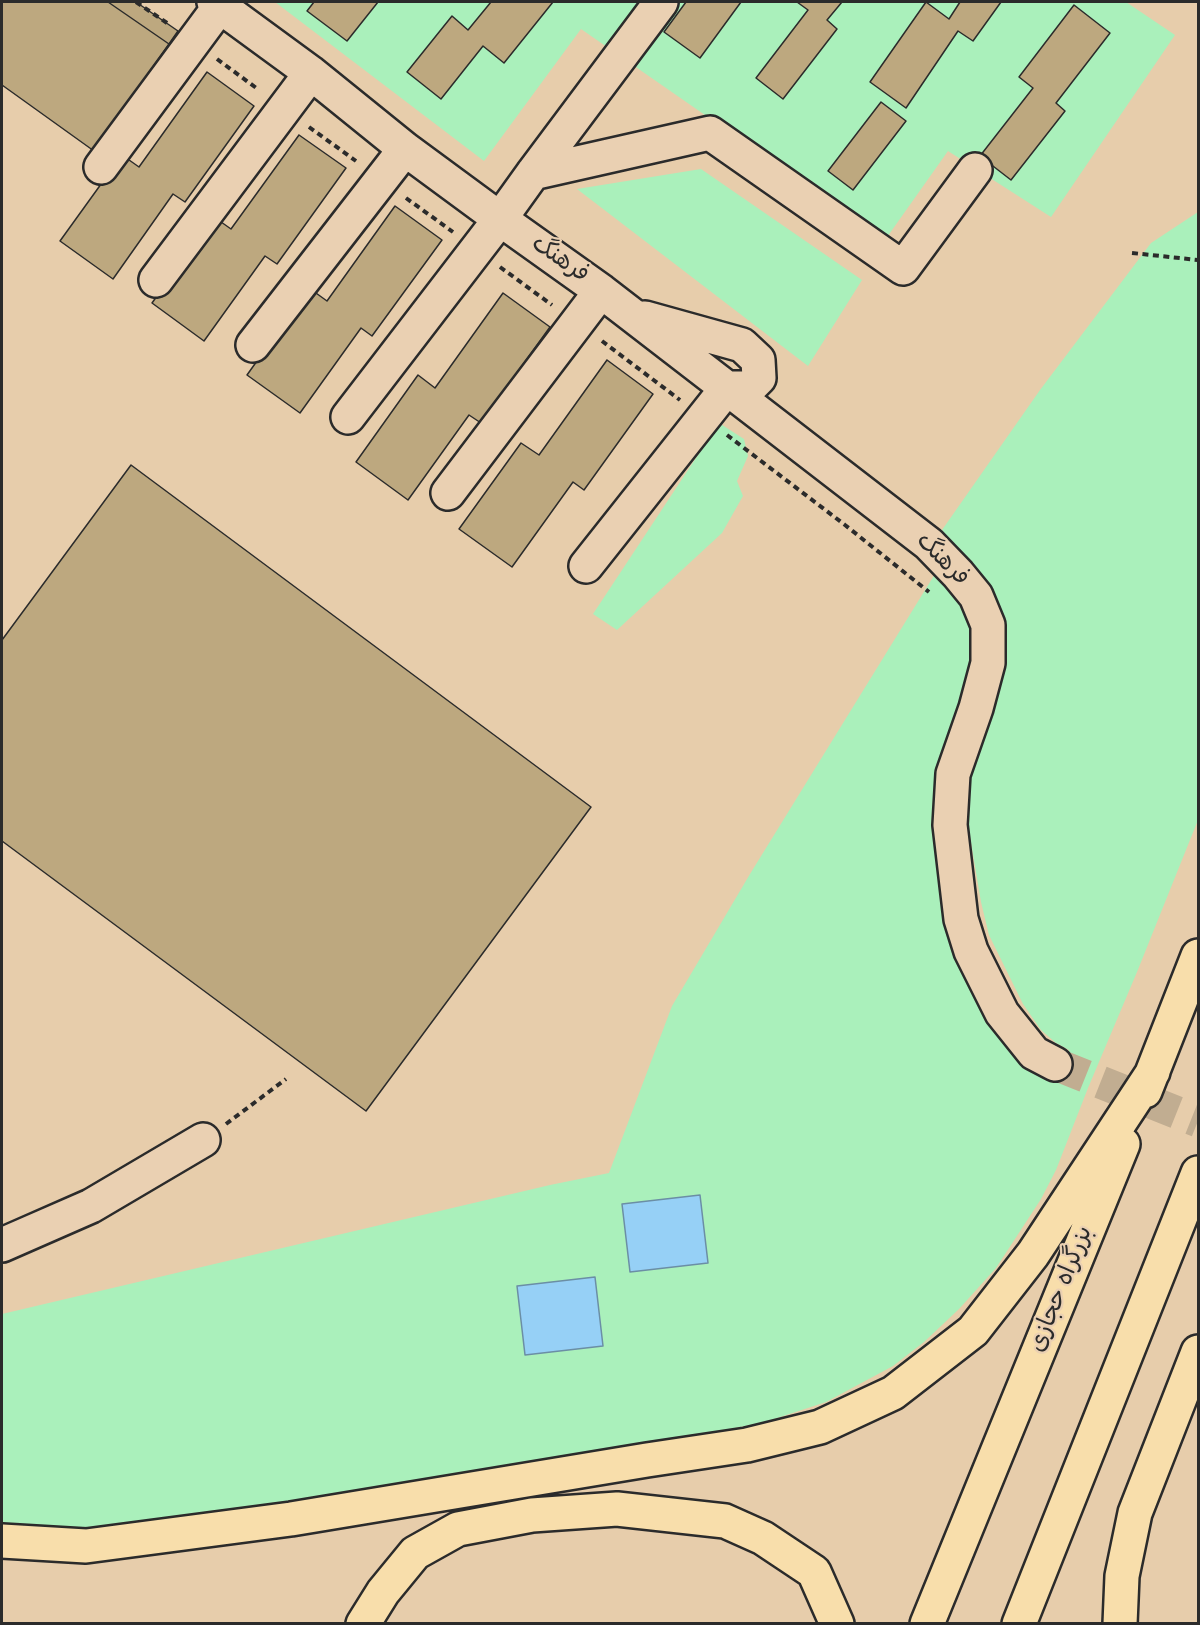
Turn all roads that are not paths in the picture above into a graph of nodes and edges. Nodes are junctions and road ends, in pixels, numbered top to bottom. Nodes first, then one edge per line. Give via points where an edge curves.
1 (661, 2) edge
2 (217, 4) edge
3 (311, 73) junction
4 (405, 148) junction
5 (101, 167) dead end
6 (975, 170) dead end
7 (533, 173) junction
8 (500, 219) junction
9 (156, 280) dead end
10 (601, 291) junction
11 (630, 313) junction
12 (253, 345) dead end
13 (727, 388) junction
14 (348, 417) dead end
15 (448, 493) dead end
16 (586, 566) dead end
17 (1198, 956) edge
18 (1055, 1064) tunnel mouth
19 (1153, 1071) junction
20 (203, 1140) road end
21 (1198, 1173) edge
22 (2, 1245) edge
23 (1198, 1352) edge
24 (2, 1541) edge
25 (363, 1623) edge
26 (837, 1623) edge
27 (927, 1623) edge
28 (1019, 1623) edge
29 (1120, 1623) edge

1 - 7 street
2 - 3 street, فرهنگ
2 - 5 street
3 - 4 street, فرهنگ
3 - 9 street
4 - 8 street, فرهنگ
4 - 12 street
6 - 7 street via 903,268 710,134
7 - 8 street
8 - 10 street, فرهنگ
8 - 14 street
10 - 11 street, فرهنگ
10 - 15 street
11 - 13 street, فرهنگ
11 - 13 street via 742,345 758,360 759,378 749,388
13 - 16 street
13 - 18 street, فرهنگ via 929,544 976,597 988,625 988,663 953,774 950,825 961,919 971,951 1002,1013 1034,1053
17 - 19 highway, بزرگراه حجازی
19 - 24 highway via 1034,1254 973,1331 893,1393 820,1426 747,1445 291,1520 86,1546
19 - 27 highway, بزرگراه حجازی
20 - 22 street via 91,1206
21 - 28 highway
23 - 29 highway via 1136,1513 1122,1576
25 - 26 highway via 382,1592 415,1553 458,1529 532,1515 617,1509 726,1521 763,1538 814,1572

